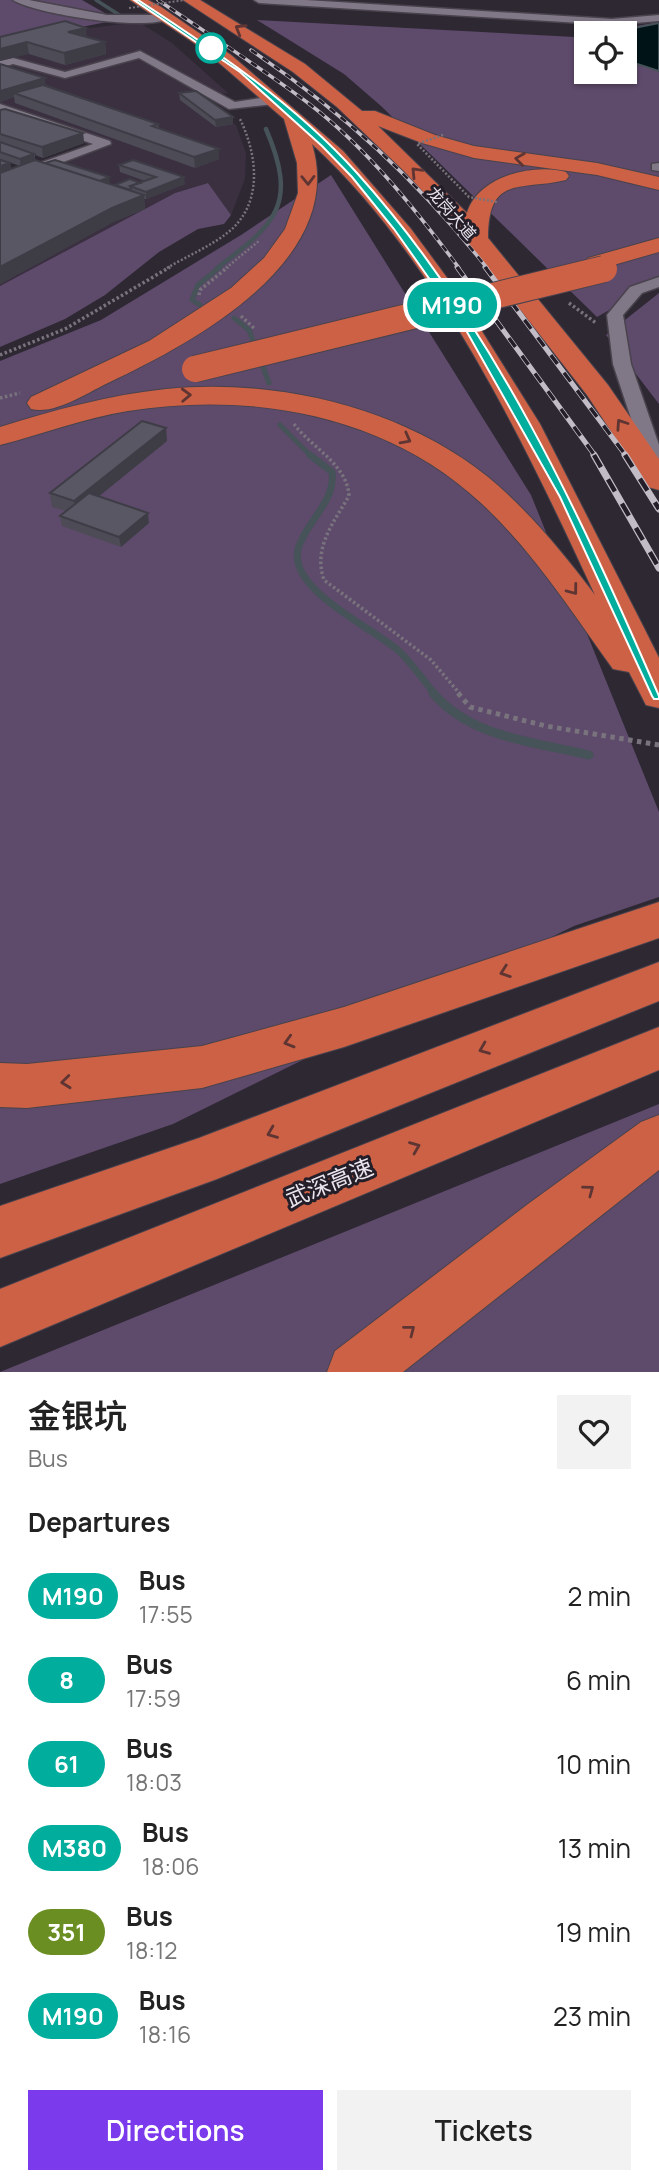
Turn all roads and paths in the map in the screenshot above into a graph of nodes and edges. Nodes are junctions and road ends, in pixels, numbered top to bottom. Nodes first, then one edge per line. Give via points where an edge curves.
1 (18, 0) edge
2 (188, 0) edge
3 (259, 0) edge
4 (331, 3) edge
5 (133, 4) edge
6 (164, 18) junction
7 (659, 18) edge
8 (0, 65) edge
9 (344, 103) junction
10 (233, 106) junction
11 (283, 107) junction
12 (0, 108) edge
13 (443, 135) dead end
14 (658, 173) edge
15 (0, 182) edge
16 (659, 193) edge
17 (497, 202) dead end
18 (263, 235) dead end
19 (477, 243) junction
20 (659, 245) edge
21 (659, 254) edge
22 (600, 266) junction
23 (659, 282) edge
24 (205, 301) dead end
25 (0, 355) edge
26 (192, 365) junction
27 (12, 415) edge
28 (291, 421) dead end
29 (0, 434) edge
30 (659, 474) edge
31 (659, 481) edge
32 (659, 696) edge
33 (659, 705) edge
34 (659, 745) edge
35 (659, 920) edge
36 (659, 982) edge
37 (641, 1055) edge
38 (0, 1085) edge
39 (659, 1139) edge
40 (0, 1232) edge
41 (0, 1318) edge
42 (356, 1372) edge

1 - 6 street via 109,21
2 - 5 path, bridge
9 -> 2 highway, 龙岗大道 via 288,61
3 - 4 street
4 - 7 street via 612,22
5 - 6 highway
6 - 11 highway via 242,71
8 - 10 street via 13,61 65,75 140,54
14 -> 9 highway via 631,176 459,149
19 -> 9 highway, 龙岗大道 via 462,220
10 - 11 street
10 - 25 path via 251,138 255,163 253,197 244,217 199,252 65,329
11 -> 27 highway via 306,154 308,191 303,214 276,258 228,303 131,363
11 - 32 highway via 355,175 471,331 566,497
12 - 15 street via 105,144
13 - 17 path, bridge via 416,144 469,197
16 - 19 highway via 583,176 514,182 482,203
18 - 24 path via 200,290
31 -> 19 highway, 龙岗大道 via 598,391
20 - 22 highway
21 - 22 highway
22 - 26 highway, bridge
23 - 30 street via 636,290 615,315 622,364
26 - 27 highway via 92,388
26 - 29 highway via 78,401
28 - 34 path via 346,475 349,487 349,496 318,554 324,580 431,660 470,707 546,726
29 -> 33 highway via 122,402 227,394 316,407 399,435 443,459 491,495 527,532
35 -> 38 highway via 344,1027 202,1067
36 -> 40 highway via 199,1162
41 -> 37 highway, 武深高速
42 -> 39 highway

